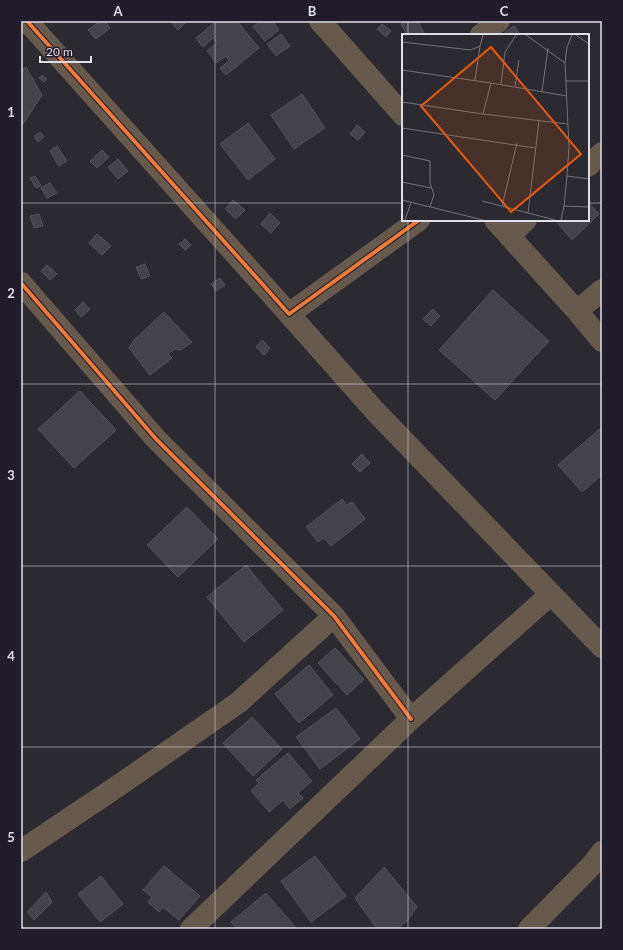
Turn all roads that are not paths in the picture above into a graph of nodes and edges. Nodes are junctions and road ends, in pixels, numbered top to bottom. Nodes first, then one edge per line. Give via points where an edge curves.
1 (27, 21) edge
2 (320, 21) edge
3 (499, 21) edge
4 (483, 34) edge
5 (400, 106) edge
6 (602, 153) edge
7 (589, 165) edge
8 (418, 221) edge
9 (523, 221) edge
10 (502, 228) edge
11 (21, 283) edge
12 (602, 290) edge
13 (577, 312) junction
14 (289, 314) junction
15 (602, 341) edge
16 (551, 594) junction
17 (334, 616) junction
18 (602, 647) edge
19 (411, 719) junction
20 (21, 850) edge
21 (602, 852) edge
22 (191, 929) edge
23 (529, 929) edge

1 - 14 street
2 - 5 street
3 - 4 street
6 - 7 street
8 - 14 street
9 - 10 street
10 - 13 street
11 - 17 street via 156,439
12 - 13 street
13 - 15 street
14 - 16 street via 375,411
16 - 18 street
16 - 19 street
17 - 19 street
17 - 20 street via 238,703
19 - 22 street
21 - 23 street

